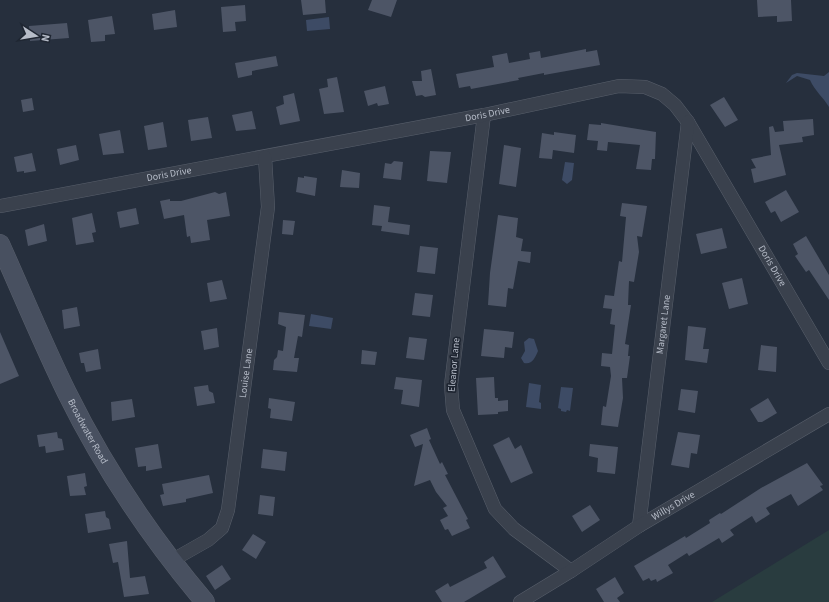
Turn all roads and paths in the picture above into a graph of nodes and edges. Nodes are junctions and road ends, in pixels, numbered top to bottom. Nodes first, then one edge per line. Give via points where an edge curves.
1 (484, 115) junction
2 (688, 122) junction
3 (265, 157) junction
4 (0, 206) edge
5 (0, 244) edge
6 (829, 363) edge
7 (829, 414) edge
8 (639, 526) junction
9 (170, 561) junction
10 (572, 571) junction
11 (205, 602) edge
12 (520, 602) edge

1 - 2 street, Doris Drive via 633,85 662,94 675,105
1 - 3 street, Doris Drive
1 - 10 street, Eleanor Lane via 450,385 453,410 495,509 514,529
2 - 6 street, Doris Drive
2 - 8 street, Margaret Lane
3 - 4 street, Doris Drive
3 - 9 street, Louise Lane via 268,207 228,510 222,528 213,536
5 - 9 street, Broadwater Road via 81,419 120,486
7 - 8 street, Willys Drive
8 - 10 street, Willys Drive
9 - 11 street, Broadwater Road
10 - 12 street, Willys Drive

